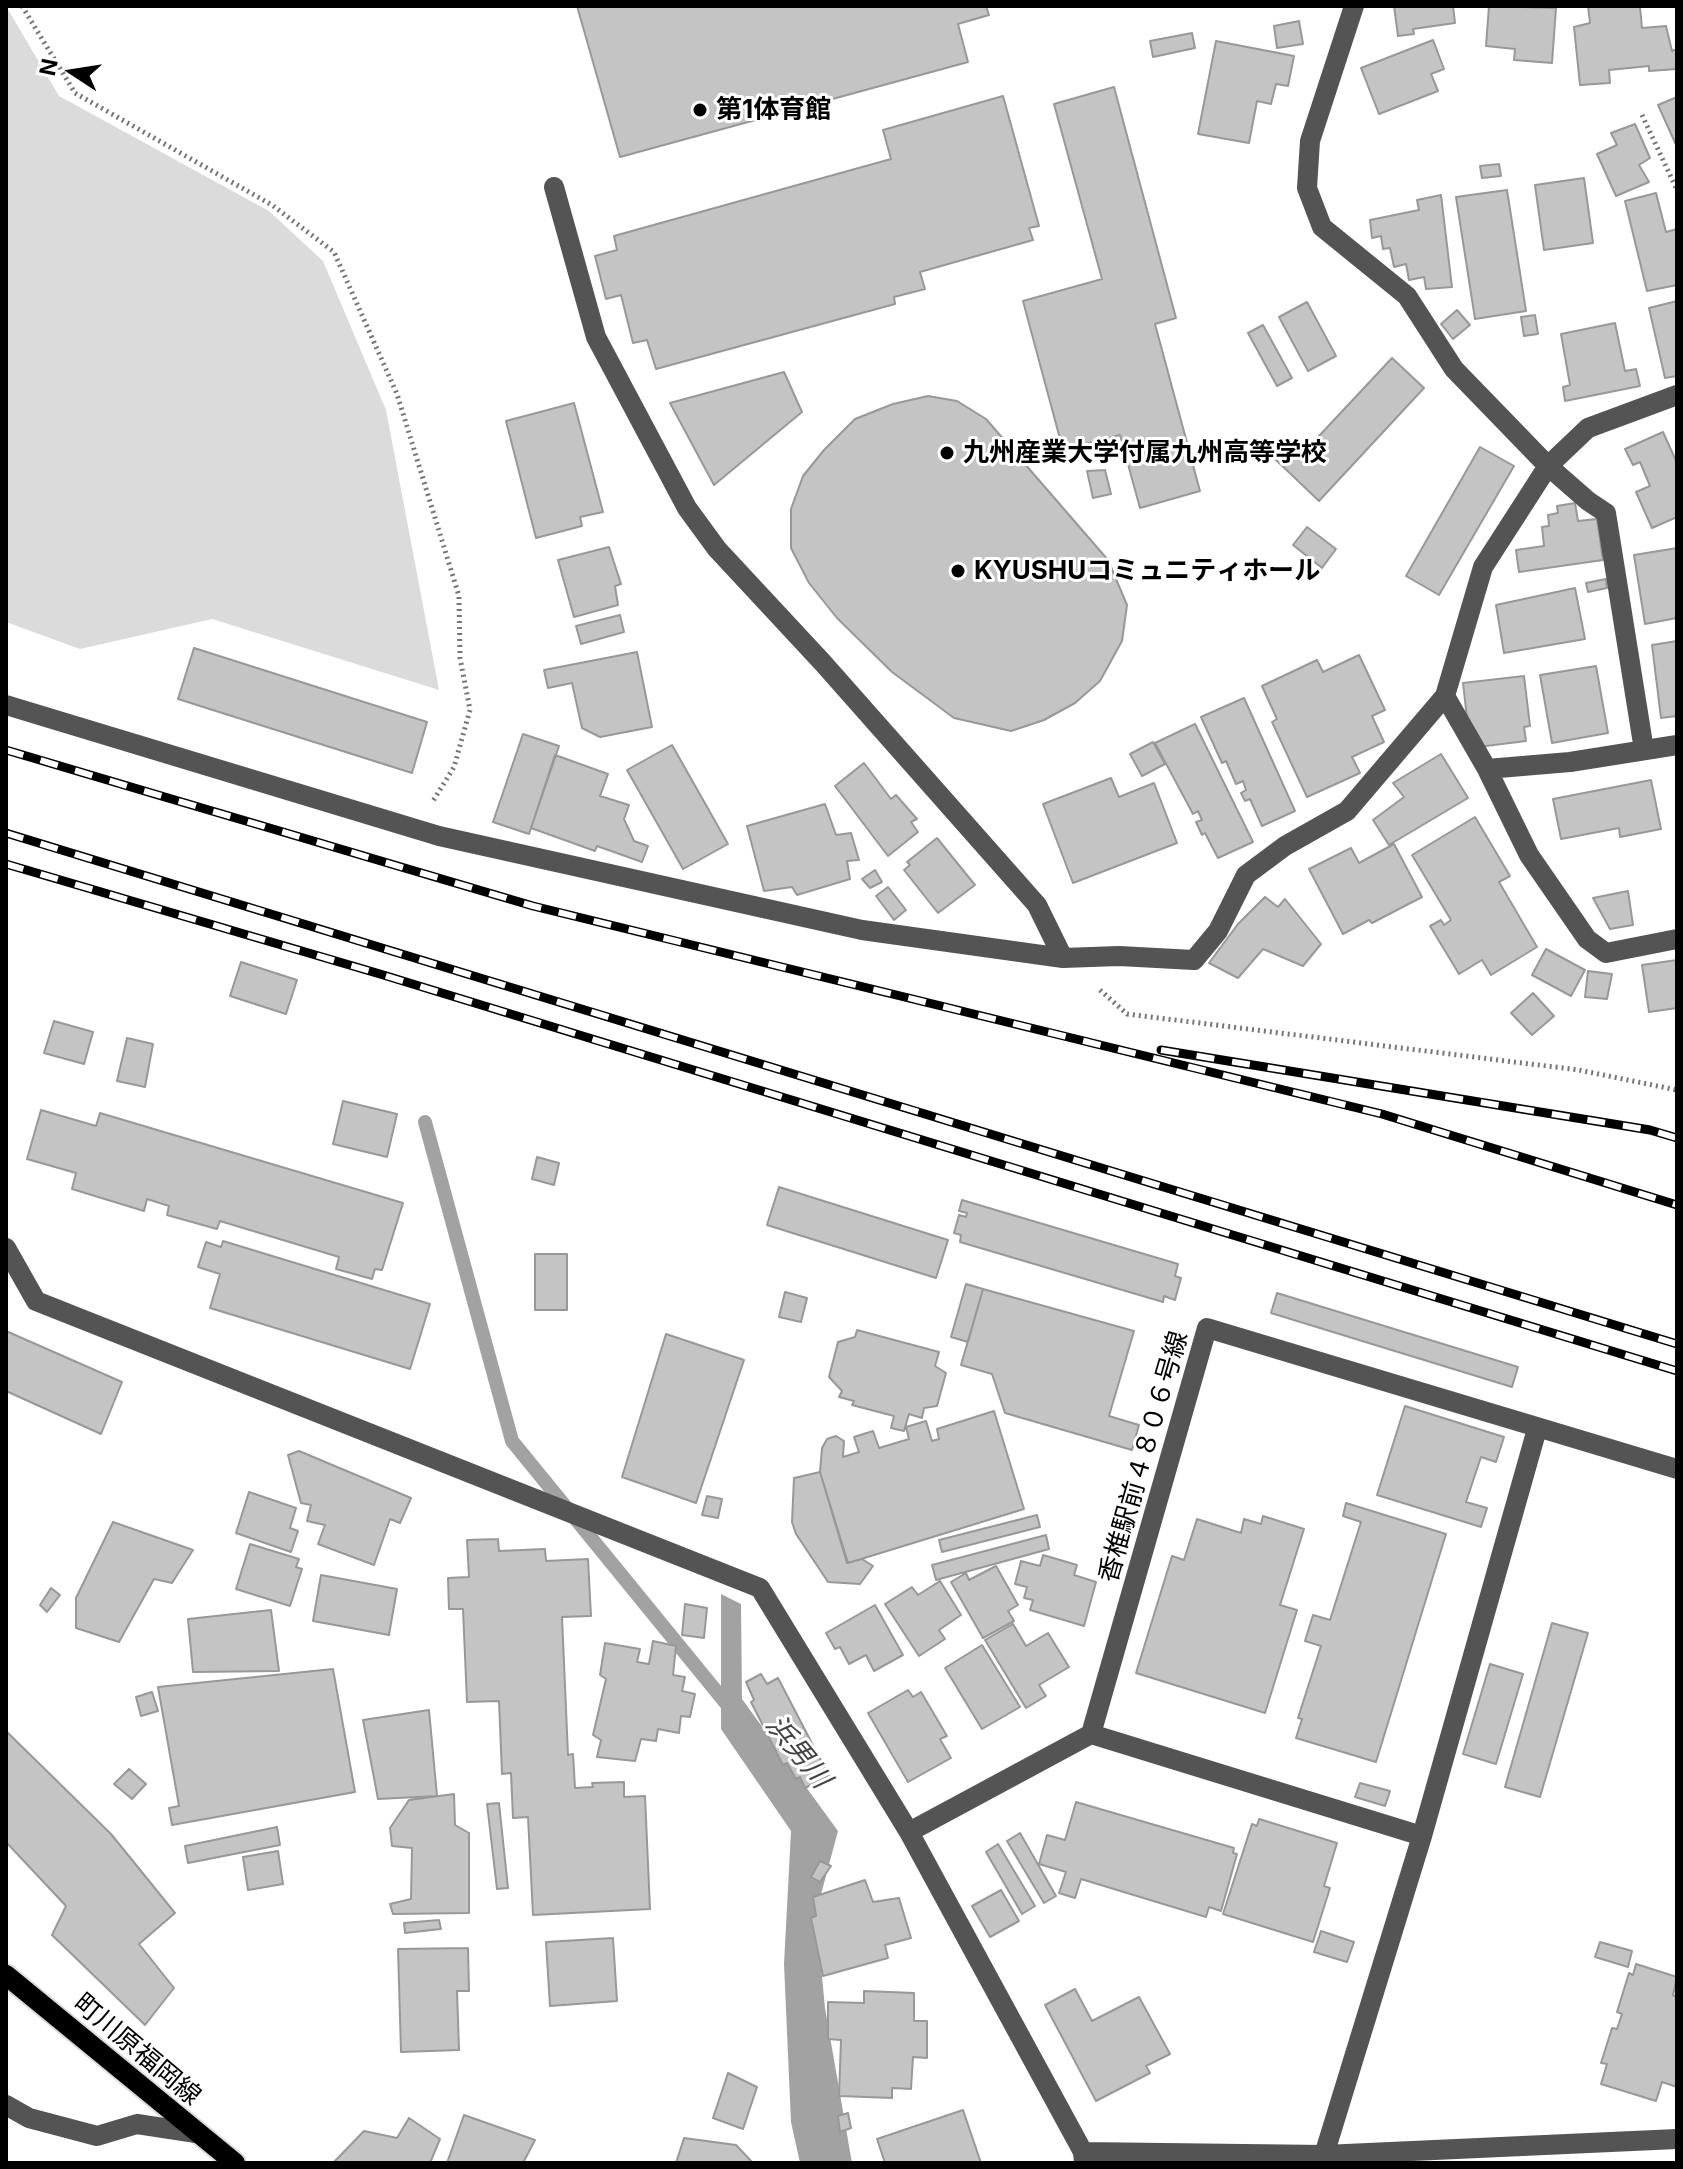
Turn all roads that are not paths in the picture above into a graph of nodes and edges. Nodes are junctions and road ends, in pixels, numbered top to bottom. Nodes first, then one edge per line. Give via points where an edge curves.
1 (1354, 6) edge
2 (554, 187) dead end
3 (1677, 395) edge
4 (1548, 466) junction
5 (1445, 696) junction
6 (6, 705) edge
7 (1677, 745) edge
8 (1644, 750) junction
9 (1487, 769) junction
10 (1677, 939) edge
11 (1063, 958) junction
12 (6, 1248) edge
13 (1537, 1429) junction
14 (1677, 1469) edge
15 (1091, 1734) junction
16 (909, 1832) junction
17 (1422, 1836) junction
18 (6, 1975) edge
19 (6, 2105) edge
20 (196, 2133) junction
21 (1677, 2139) edge
22 (1324, 2155) junction
23 (1084, 2158) edge
24 (235, 2163) edge

1 - 4 street via 1310,141 1307,188 1322,227 1407,296 1454,369
2 - 11 street via 596,337 687,508 717,549 1037,905
3 - 4 street via 1588,428
4 - 5 street via 1483,567
4 - 8 street via 1606,513
5 - 9 street
5 - 11 street via 1347,811 1246,875 1218,931 1194,960
6 - 11 street via 454,840 862,930
7 - 8 street
8 - 9 street
9 - 10 street via 1529,855 1587,939 1606,953
12 - 16 street via 36,1301 760,1588
13 - 14 street, 香椎駅前４８０６号線
13 - 15 street, 香椎駅前４８０６号線 via 1207,1328
13 - 17 street
15 - 16 street
15 - 17 street
16 - 23 street
17 - 22 street
18 - 20 main road, 町川原福岡線
19 - 20 street via 29,2118 97,2136 137,2124
20 - 24 main road, 町川原福岡線
21 - 22 street
22 - 23 street

